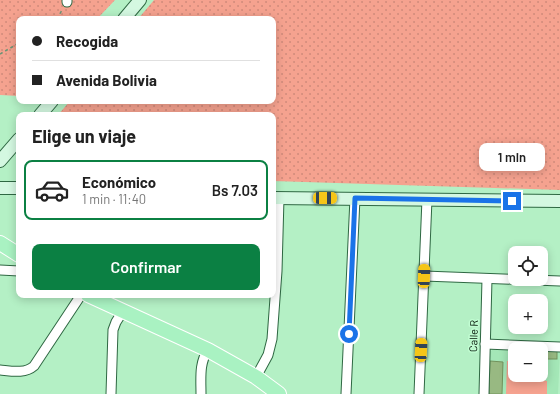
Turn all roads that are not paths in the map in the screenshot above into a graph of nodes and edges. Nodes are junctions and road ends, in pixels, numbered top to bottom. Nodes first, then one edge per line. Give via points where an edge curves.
1 (140, 0) edge
2 (127, 16) edge
3 (49, 104) edge
4 (43, 112) edge
5 (16, 143) edge
6 (0, 161) edge
7 (0, 188) edge
8 (16, 188) edge
9 (276, 198) edge
10 (355, 198) junction
11 (427, 199) junction
12 (560, 201) edge
13 (0, 243) edge
14 (16, 253) edge
15 (0, 270) edge
16 (16, 271) edge
17 (424, 276) junction
18 (487, 279) junction
19 (560, 281) edge
20 (79, 298) edge
21 (95, 298) edge
22 (274, 298) edge
23 (123, 311) junction
24 (485, 344) junction
25 (560, 347) edge
26 (208, 350) junction
27 (0, 370) edge
28 (256, 377) junction
29 (111, 394) edge
30 (201, 394) edge
31 (279, 394) edge
32 (346, 394) edge
33 (420, 394) edge
34 (484, 394) edge

1 - 2 street
3 - 4 street
5 - 6 street
7 - 8 street
9 - 10 street
10 - 11 street
10 - 32 street
11 - 12 street
11 - 17 street
13 - 14 main road
15 - 16 street
17 - 18 street
17 - 33 street
18 - 19 street
18 - 24 street, Calle R
20 - 27 street via 30,370
21 - 23 main road
22 - 28 street via 272,339 268,356
23 - 26 main road
23 - 29 street via 113,330
24 - 25 street
24 - 34 street, Calle R
26 - 28 main road
26 - 30 street via 201,364
28 - 31 main road

